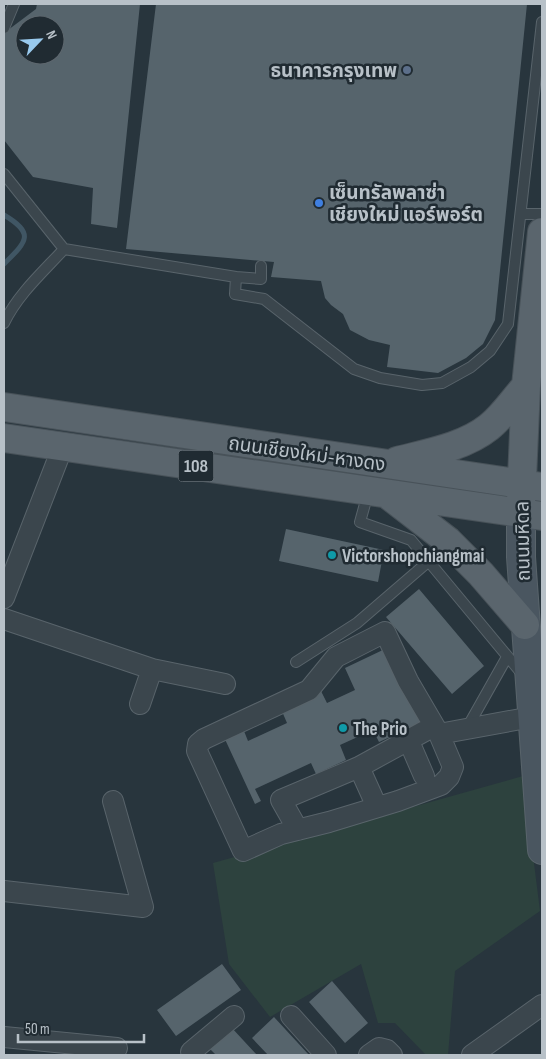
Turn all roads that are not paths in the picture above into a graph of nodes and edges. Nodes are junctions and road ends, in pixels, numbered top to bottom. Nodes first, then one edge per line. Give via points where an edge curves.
1 (14, 4) edge
2 (542, 22) edge
3 (4, 28) edge
4 (4, 174) edge
5 (521, 214) junction
6 (542, 214) edge
7 (542, 232) edge
8 (64, 249) junction
9 (261, 266) dead end
10 (236, 277) junction
11 (4, 323) edge
12 (526, 386) junction
13 (4, 407) edge
14 (4, 438) edge
15 (63, 446) junction
16 (386, 464) junction
17 (532, 485) edge
18 (378, 493) junction
19 (531, 514) edge
20 (428, 561) junction
21 (4, 598) edge
22 (4, 619) edge
23 (525, 625) junction
24 (507, 657) junction
25 (296, 662) dead end
26 (152, 669) junction
27 (529, 682) junction
28 (226, 684) dead end
29 (140, 704) dead end
30 (532, 716) junction
31 (467, 728) junction
32 (436, 730) junction
33 (408, 739) junction
34 (360, 766) junction
35 (424, 776) dead end
36 (112, 802) dead end
37 (540, 802) edge
38 (377, 807) junction
39 (298, 830) junction
40 (542, 850) edge
41 (4, 894) edge
42 (542, 1005) edge
43 (234, 1016) dead end
44 (291, 1016) dead end
45 (4, 1037) edge
46 (117, 1048) dead end
47 (194, 1055) edge
48 (326, 1055) edge
49 (369, 1055) edge
50 (392, 1055) edge
51 (472, 1055) edge

1 - 3 lane
2 - 5 lane
4 - 8 lane
5 - 6 lane
5 - 10 lane via 508,324 490,351 471,367 442,383 422,385 380,378 354,369 264,299 236,294
7 - 12 main road, ถนนมหิดล
8 - 10 lane
8 - 11 lane via 23,293
9 - 10 lane via 260,279
12 - 16 main road via 489,427 443,449
12 - 17 main road, ถนนมหิดล
13 - 16 main road, ถนนเชียงใหม่-หางดง / 108
14 - 15 main road, ถนนเชียงใหม่-หางดง / 108
15 - 18 main road, ถนนเชียงใหม่-หางดง / 108
15 - 21 street
16 - 17 main road, ถนนเชียงใหม่-หางดง / 108
17 - 19 main road, ถนนมหิดล
18 - 19 main road, ถนนเชียงใหม่-หางดง / 108
18 - 20 lane via 360,522 411,540
18 - 23 main road via 448,541
19 - 23 main road, ถนนมหิดล via 520,557
20 - 24 lane
20 - 25 lane via 357,623
22 - 26 street
23 - 27 main road, ถนนมหิดล
24 - 27 lane
24 - 31 lane
26 - 28 street
26 - 29 street
27 - 30 main road, ถนนมหิดล
30 - 31 street
30 - 37 main road, ถนนมหิดล
31 - 32 street
32 - 33 street
32 - 38 street via 452,767 449,777 441,785
32 - 39 street via 385,632 336,656 309,690 198,744 197,751 243,850
33 - 34 street
33 - 35 street
34 - 38 street
34 - 39 street via 281,800
36 - 41 street via 143,907
37 - 40 main road, ถนนมหิดล
38 - 39 street
42 - 51 street
43 - 47 street via 191,1052
44 - 48 street
45 - 46 street
49 - 50 street via 381,1048

